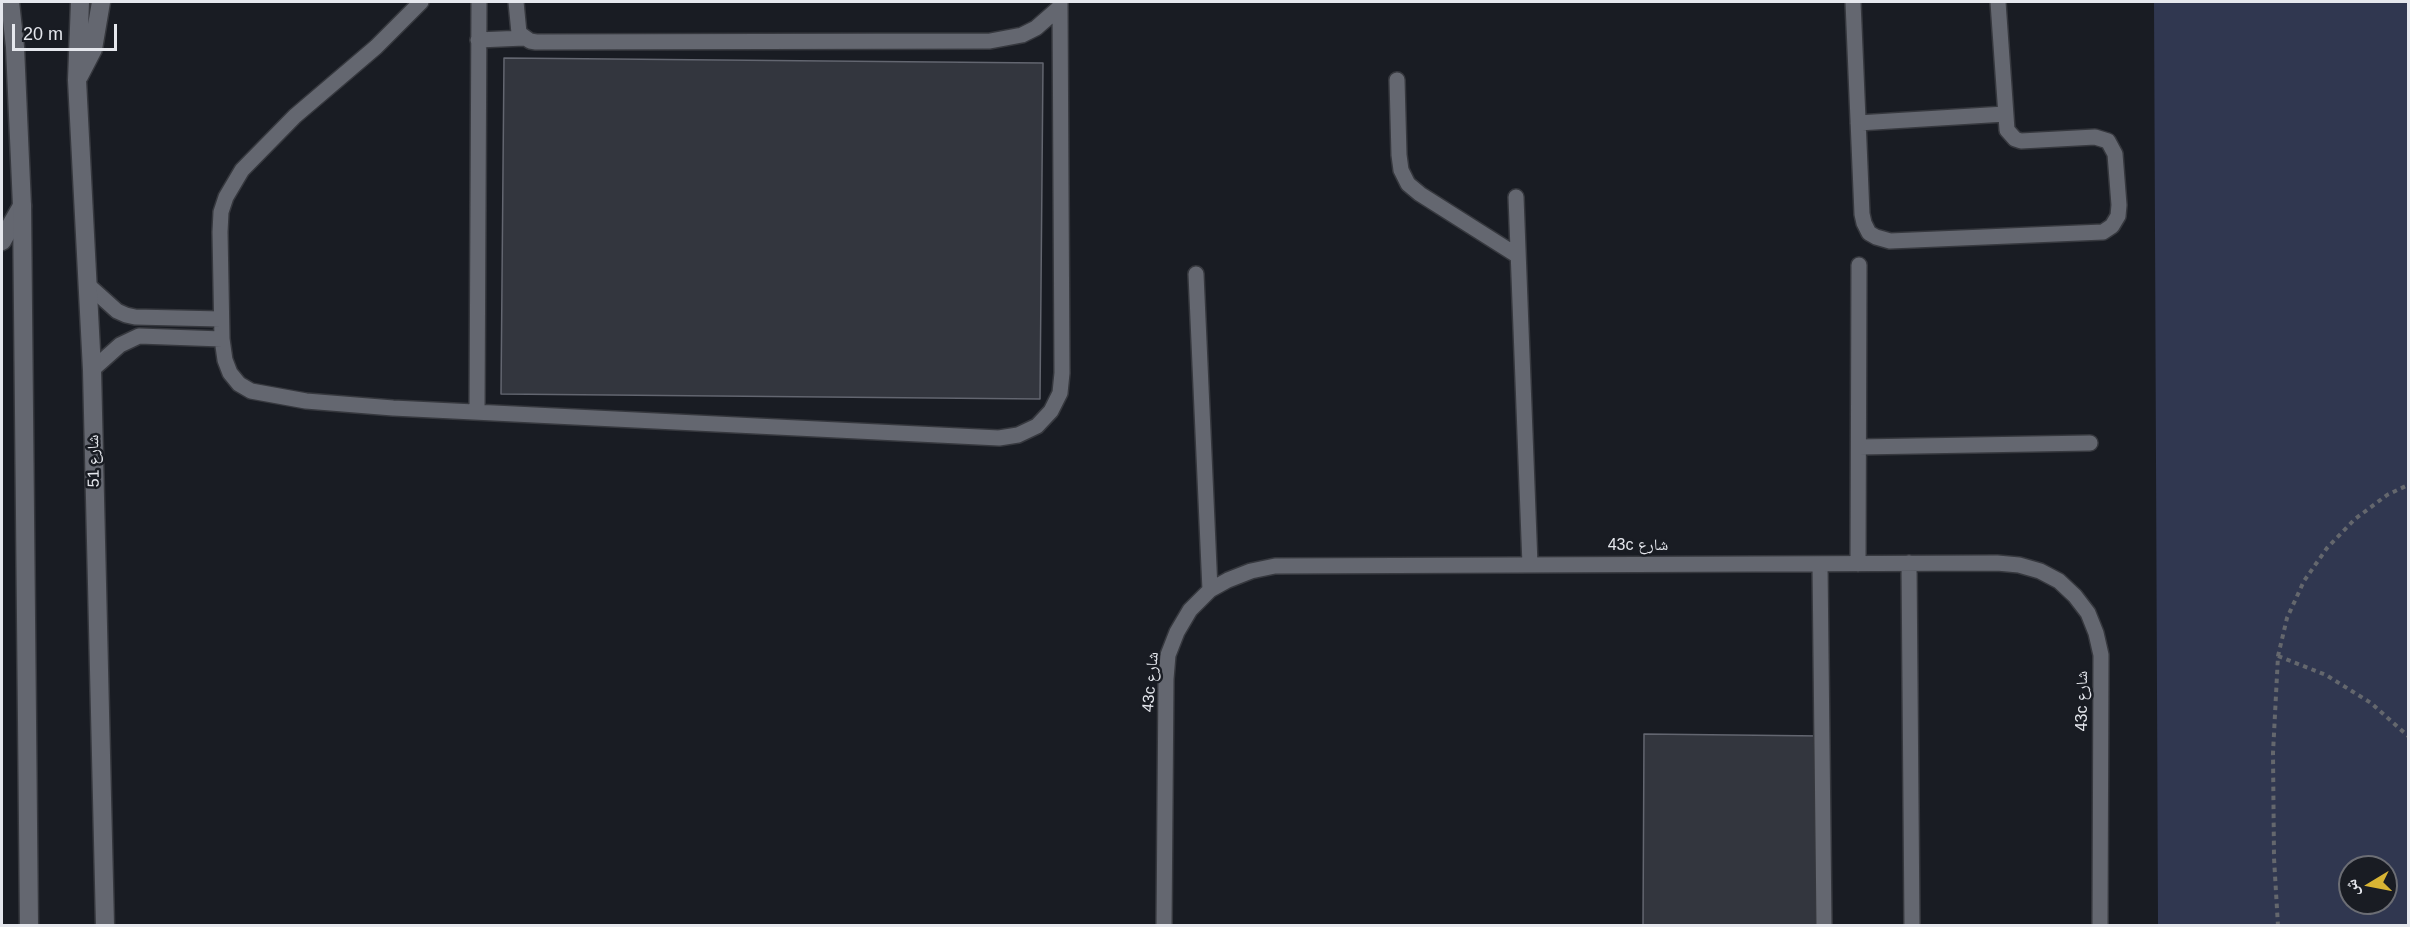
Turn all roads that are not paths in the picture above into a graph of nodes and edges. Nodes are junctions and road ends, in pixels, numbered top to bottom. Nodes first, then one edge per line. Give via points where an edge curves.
1 (10, 2) edge
2 (80, 2) edge
3 (101, 2) edge
4 (421, 2) edge
5 (479, 2) edge
6 (516, 2) edge
7 (1853, 2) edge
8 (1998, 2) edge
9 (1060, 4) edge
10 (524, 38) junction
11 (478, 39) junction
12 (77, 80) junction
13 (1397, 80) dead end
14 (2006, 114) junction
15 (1858, 123) junction
16 (1516, 197) dead end
17 (22, 206) junction
18 (2, 241) edge
19 (1518, 256) junction
20 (1859, 265) dead end
21 (1196, 274) dead end
22 (88, 285) junction
23 (221, 319) junction
24 (222, 339) junction
25 (92, 370) junction
26 (477, 412) junction
27 (2090, 443) dead end
28 (1858, 447) junction
29 (1820, 564) junction
30 (1858, 564) junction
31 (1909, 564) junction
32 (1530, 565) junction
33 (1210, 590) junction
34 (29, 926) edge
35 (105, 926) edge
36 (1164, 926) edge
37 (1824, 926) edge
38 (1912, 926) edge
39 (2100, 926) edge

1 - 17 street
2 - 12 street, شارع 51
3 - 12 street via 93,49
4 - 23 lane via 376,47 295,116 233,183 221,212
5 - 11 lane
6 - 10 lane via 517,26
7 - 15 lane
8 - 14 lane
9 - 10 lane via 1036,28 990,41 536,42
9 - 26 lane via 1062,373 1060,393 1037,426 999,438
10 - 11 lane
11 - 26 lane
12 - 22 street, شارع 51
13 - 19 lane via 1399,155 1408,184
14 - 15 lane
14 - 15 lane via 2007,130 2022,141 2095,137 2108,141 2115,154 2119,205 2112,226 2092,233 1890,241 1876,237 1863,223
16 - 19 lane
17 - 18 street
17 - 34 street
19 - 32 lane
20 - 28 lane
21 - 33 lane
22 - 23 lane via 126,315
22 - 25 street, شارع 51
23 - 24 lane
24 - 25 lane via 139,336 120,345
24 - 26 lane via 230,373 251,391 306,401
25 - 35 street, شارع 51
27 - 28 lane
28 - 30 lane
29 - 30 lane, 43c شارع
29 - 32 lane, 43c شارع
29 - 37 lane
30 - 31 lane, 43c شارع
31 - 38 lane
31 - 39 lane, 43c شارع via 2019,565 2059,581 2088,614 2101,655
32 - 33 lane, 43c شارع via 1275,566 1251,571
33 - 36 lane, 43c شارع via 1190,610 1168,655

